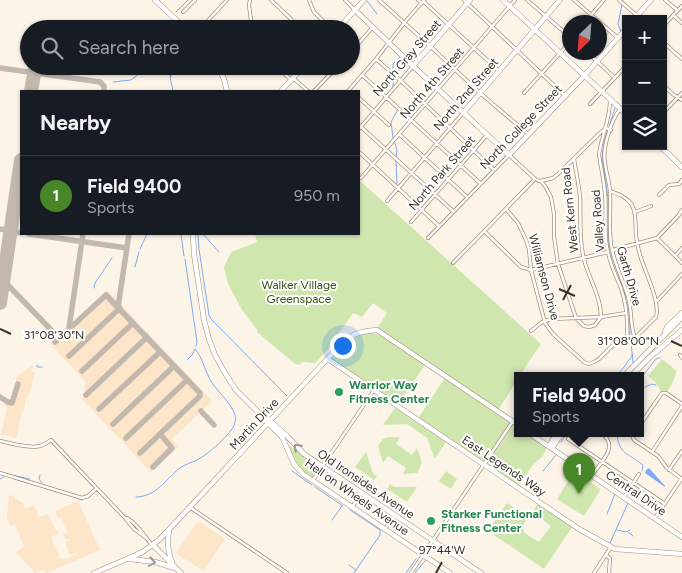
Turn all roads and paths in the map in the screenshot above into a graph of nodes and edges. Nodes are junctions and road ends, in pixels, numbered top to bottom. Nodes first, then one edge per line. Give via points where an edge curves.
1 (155, 0) edge
2 (195, 0) edge
3 (227, 0) edge
4 (250, 0) edge
5 (271, 0) edge
6 (309, 0) edge
7 (345, 0) edge
8 (364, 0) edge
9 (379, 0) edge
10 (418, 0) edge
11 (502, 0) edge
12 (515, 0) edge
13 (527, 0) edge
14 (560, 0) edge
15 (574, 0) edge
16 (604, 0) edge
17 (619, 0) edge
18 (651, 0) edge
19 (665, 0) edge
20 (467, 1) edge
21 (423, 2) edge
22 (510, 6) junction
23 (682, 6) edge
24 (355, 10) junction
25 (678, 11) junction
26 (183, 12) dead end
27 (592, 15) joint
28 (635, 15) edge
29 (640, 15) edge
30 (674, 15) junction
31 (546, 16) junction
32 (176, 20) edge
33 (209, 20) edge
34 (251, 20) edge
35 (292, 20) edge
36 (322, 20) edge
37 (346, 20) edge
38 (404, 22) junction
39 (667, 22) edge
40 (682, 23) edge
41 (449, 24) junction
42 (373, 27) junction
43 (492, 27) junction
44 (607, 28) edge
45 (535, 30) junction
46 (562, 30) edge
47 (622, 32) edge
48 (618, 37) junction
49 (360, 42) edge
50 (389, 43) junction
51 (430, 46) junction
52 (667, 46) edge
53 (474, 48) junction
54 (517, 50) junction
55 (562, 52) edge
56 (560, 54) junction
57 (376, 59) junction
58 (682, 59) edge
59 (597, 62) junction
60 (413, 66) junction
61 (455, 70) junction
62 (622, 70) edge
63 (499, 72) junction
64 (542, 74) junction
65 (222, 75) edge
66 (287, 75) edge
67 (296, 75) edge
68 (329, 75) edge
69 (362, 75) junction
70 (584, 76) junction
71 (615, 78) junction
72 (292, 79) junction
73 (401, 81) junction
74 (438, 89) junction
75 (667, 89) edge
76 (227, 90) edge
77 (282, 90) edge
78 (307, 90) edge
79 (315, 90) edge
80 (351, 90) edge
81 (601, 92) junction
82 (480, 93) junction
83 (524, 93) dead end
84 (682, 93) edge
85 (565, 96) junction
86 (386, 97) junction
87 (678, 97) junction
88 (360, 99) edge
89 (610, 100) junction
90 (682, 100) edge
91 (590, 104) dead end
92 (424, 105) junction
93 (620, 109) joint
94 (667, 109) edge
95 (374, 112) junction
96 (463, 113) junction
97 (411, 120) junction
98 (389, 125) dead end
99 (360, 126) edge
100 (360, 128) edge
101 (450, 128) junction
102 (606, 128) junction
103 (611, 130) junction
104 (399, 134) junction
105 (528, 134) junction
106 (487, 135) junction
107 (437, 143) junction
108 (386, 150) junction
109 (474, 150) junction
110 (664, 150) edge
111 (360, 153) edge
112 (509, 155) junction
113 (424, 158) junction
114 (574, 159) junction
115 (373, 165) junction
116 (461, 165) junction
117 (682, 167) edge
118 (494, 170) junction
119 (411, 173) junction
120 (361, 178) dead end
121 (535, 179) junction
122 (448, 180) junction
123 (682, 180) edge
124 (540, 181) junction
125 (480, 184) junction
126 (398, 188) junction
127 (610, 191) junction
128 (435, 195) junction
129 (659, 195) dead end
130 (467, 197) junction
131 (387, 201) dead end
132 (651, 206) dead end
133 (506, 208) junction
134 (422, 210) junction
135 (682, 210) edge
136 (453, 212) junction
137 (635, 212) junction
138 (411, 222) dead end
139 (439, 226) junction
140 (484, 231) junction
141 (193, 235) edge
142 (428, 238) dead end
143 (657, 238) junction
144 (637, 244) junction
145 (682, 248) edge
146 (612, 250) junction
147 (608, 252) junction
148 (675, 256) junction
149 (583, 257) junction
150 (453, 263) dead end
151 (682, 263) edge
152 (558, 264) junction
153 (531, 270) junction
154 (682, 274) edge
155 (656, 302) junction
156 (626, 313) junction
157 (601, 317) junction
158 (682, 317) edge
159 (576, 318) junction
160 (544, 321) junction
161 (682, 330) edge
162 (531, 331) dead end
163 (635, 338) junction
164 (626, 342) junction
165 (328, 359) junction
166 (628, 372) edge
167 (635, 372) edge
168 (374, 390) junction
169 (682, 405) edge
170 (644, 418) edge
171 (269, 422) junction
172 (513, 422) joint
173 (535, 437) edge
174 (555, 437) edge
175 (559, 437) edge
176 (570, 437) edge
177 (607, 437) edge
178 (633, 437) edge
179 (0, 441) edge
180 (550, 447) junction
181 (682, 450) edge
182 (652, 452) junction
183 (602, 461) junction
184 (484, 464) junction
185 (323, 466) junction
186 (669, 470) junction
187 (0, 473) edge
188 (639, 474) dead end
189 (592, 475) junction
190 (682, 478) edge
191 (313, 481) junction
192 (633, 483) junction
193 (97, 488) junction
194 (362, 493) junction
195 (624, 497) junction
196 (665, 504) junction
197 (352, 507) junction
198 (190, 508) junction
199 (395, 515) junction
200 (125, 518) junction
201 (656, 518) junction
202 (385, 529) junction
203 (169, 530) junction
204 (682, 537) edge
205 (146, 538) junction
206 (433, 541) junction
207 (152, 545) junction
208 (611, 546) junction
209 (606, 554) junction
210 (682, 554) edge
211 (424, 555) junction
212 (128, 559) junction
213 (175, 568) junction
214 (94, 573) edge
215 (181, 573) edge
216 (287, 573) edge
217 (411, 573) edge
218 (450, 573) edge
219 (481, 573) edge
220 (594, 573) edge
221 (609, 573) edge

1 - 32 street
2 - 26 street
3 - 33 street
4 - 34 street
5 - 35 street
6 - 36 street
7 - 24 street
8 - 24 street
9 - 38 street
10 - 21 street
11 - 22 street
12 - 22 street, North 4th Street
13 - 31 street
14 - 31 street, North 2nd Street
15 - 27 street
16 - 27 street
17 - 28 street
18 - 29 street
19 - 25 street
20 - 41 street, North Gray Street
20 - 43 street
21 - 38 street
21 - 41 street
22 - 43 street, North 4th Street
22 - 45 street
23 - 25 street
24 - 37 street
24 - 42 street
25 - 30 street
30 - 39 street
30 - 40 street
31 - 45 street, North 2nd Street
31 - 46 street
38 - 50 street
38 - 51 street
41 - 51 street, North Gray Street
41 - 53 street
42 - 49 street
42 - 50 street
43 - 53 street, North 4th Street
43 - 54 street
44 - 48 street
45 - 54 street, North 2nd Street
45 - 56 street
47 - 48 street, North College Street
48 - 59 street, North College Street
50 - 57 street
50 - 60 street
51 - 60 street, North Gray Street
51 - 61 street
52 - 58 street
53 - 61 street, North 4th Street
53 - 63 street
54 - 63 street, North 2nd Street
54 - 64 street
55 - 56 street
56 - 64 street
56 - 70 street
57 - 69 street
57 - 73 street
59 - 70 street, North College Street
59 - 71 street
60 - 73 street, North Gray Street
60 - 74 street
61 - 74 street, North 4th Street
61 - 82 street
62 - 71 street
63 - 82 street, North 2nd Street
64 - 83 street
64 - 85 street
65 - 76 street
66 - 72 street
67 - 72 street
68 - 79 street
69 - 80 street
69 - 86 street
70 - 81 street
70 - 85 street, North College Street
71 - 81 street
72 - 77 street
72 - 78 street
73 - 86 street, North Gray Street
73 - 92 street
74 - 92 street, North 4th Street
74 - 96 street
75 - 87 street
81 - 89 street
81 - 91 street
82 - 96 street, North 2nd Street
82 - 105 street
84 - 87 street
85 - 105 street, North College Street
86 - 95 street, North Gray Street
86 - 97 street
87 - 90 street
87 - 94 street
88 - 95 street
89 - 93 street
89 - 102 street
92 - 97 street, North 4th Street
92 - 101 street
93 - 103 street, Garth Drive
95 - 98 street
95 - 99 street, North Gray Street
96 - 101 street, North 2nd Street
96 - 106 street
97 - 104 street, North 4th Street
97 - 107 street
100 - 108 street
101 - 107 street, North 2nd Street
101 - 109 street
102 - 103 street
102 - 114 street
102 - 147 street, Valley Road via 599,155 606,194
103 - 127 street, Garth Drive via 604,155
104 - 108 street, North 4th Street
104 - 113 street
105 - 112 street, North College Street
106 - 109 street, North Park Street
106 - 112 street
107 - 113 street, North 2nd Street
107 - 116 street
108 - 115 street, North 4th Street
108 - 119 street
109 - 116 street, North Park Street
109 - 118 street
110 - 117 street
111 - 115 street
112 - 118 street, North College Street
112 - 121 street
113 - 119 street, North 2nd Street
113 - 122 street
114 - 124 street via 554,178
114 - 149 street, West Kern Road
115 - 120 street, North 4th Street
115 - 126 street
116 - 122 street, North Park Street
116 - 125 street
118 - 125 street, North College Street
119 - 126 street, North 2nd Street
119 - 128 street
121 - 124 street
121 - 133 street
122 - 128 street, North Park Street
122 - 130 street
123 - 129 street via 669,185
124 - 152 street via 544,183 554,206
125 - 130 street, North College Street
126 - 131 street, North 2nd Street
126 - 134 street
127 - 137 street via 629,201
127 - 146 street, Garth Drive
128 - 134 street, North Park Street
128 - 136 street
130 - 136 street, North College Street
132 - 137 street
133 - 140 street
133 - 153 street, Williamson Drive via 524,233
134 - 138 street, North Park Street
134 - 139 street
135 - 143 street
136 - 139 street, North College Street
137 - 144 street
139 - 142 street, North College Street
140 - 150 street
140 - 153 street via 519,265
141 - 171 street via 204,320 213,349 236,390
143 - 144 street
143 - 148 street
144 - 146 street
144 - 155 street
145 - 148 street
146 - 147 street
146 - 163 street, Garth Drive via 630,303
147 - 149 street
147 - 156 street, Valley Road
148 - 151 street
149 - 152 street
149 - 157 street, West Kern Road via 601,307
152 - 153 street
152 - 159 street
153 - 160 street, Williamson Drive
154 - 155 street
155 - 163 street via 657,315
156 - 157 street
156 - 164 street, Valley Road
157 - 159 street
157 - 159 street via 589,327
158 - 166 street
159 - 160 street
160 - 162 street
160 - 164 street, Williamson Drive via 553,334 587,363 599,359 615,343
161 - 167 street
163 - 164 street
165 - 168 street, East Legends Way
165 - 171 street, Martin Drive
165 - 172 street, Martin Drive via 352,335 377,330
168 - 184 street, East Legends Way
168 - 185 street
169 - 170 street via 662,393
169 - 182 street
185 -> 171 street, Old Ironsides Avenue
171 - 191 street, Hell on Wheels Avenue via 282,437 297,468
171 - 198 street, Martin Drive
172 - 184 street
173 - 180 street, Central Drive
174 - 180 street
175 - 180 street
176 - 183 street via 568,439
177 - 183 street via 610,445
178 - 182 street
179 - 193 street via 37,447 51,440
180 - 189 street, Central Drive
181 - 186 street
182 - 186 street
183 - 189 street
183 - 192 street
184 - 206 street
184 - 208 street, East Legends Way
185 - 191 street
185 - 194 street, Old Ironsides Avenue
186 - 190 street
187 - 193 street via 82,498
188 - 192 street
189 - 195 street, Central Drive
190 - 196 street
191 - 197 street, Hell on Wheels Avenue
192 - 195 street
192 - 196 street
193 - 200 street
194 - 197 street
194 - 199 street, Old Ironsides Avenue
195 - 201 street, Central Drive
196 - 201 street
197 - 202 street, Hell on Wheels Avenue
198 - 203 street, Martin Drive
198 - 216 street
199 - 202 street
199 - 206 street, Old Ironsides Avenue
200 - 205 street
200 - 205 street via 133,522
201 - 204 street, Central Drive
202 - 211 street, Hell on Wheels Avenue
203 - 207 street, Martin Drive
203 - 213 street via 168,552
205 - 207 street
206 - 211 street
206 - 219 street, Old Ironsides Avenue
207 - 212 street, Martin Drive
207 - 213 street
208 - 209 street
208 - 210 street, East Legends Way
209 - 220 street
209 - 221 street via 610,559
211 - 217 street
211 - 218 street, Hell on Wheels Avenue
212 -> 213 street
212 - 214 street, Martin Drive
213 - 215 street

